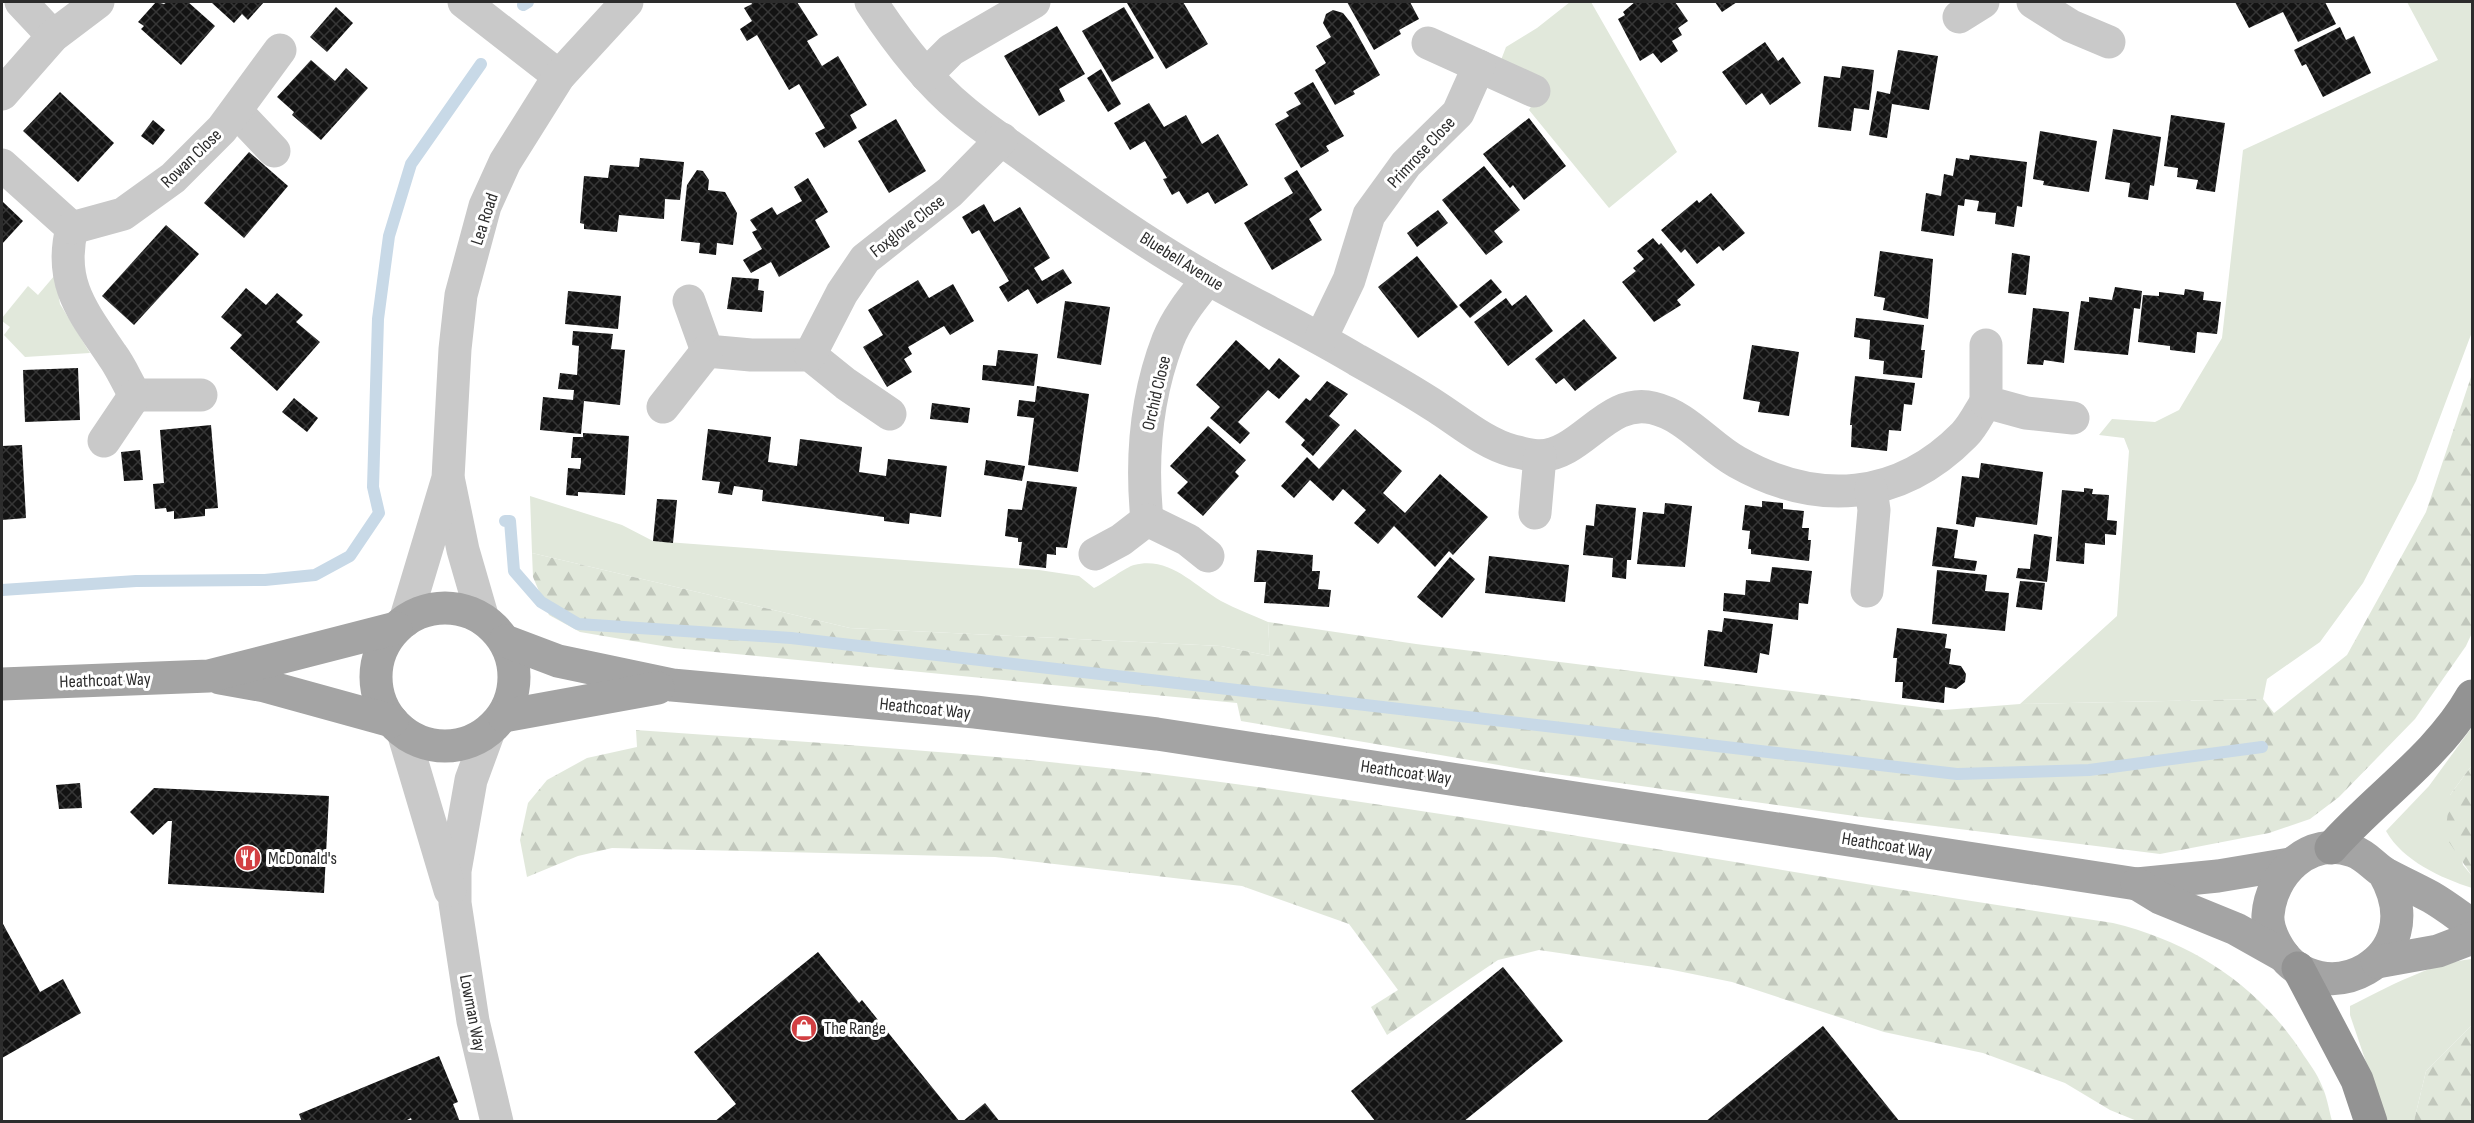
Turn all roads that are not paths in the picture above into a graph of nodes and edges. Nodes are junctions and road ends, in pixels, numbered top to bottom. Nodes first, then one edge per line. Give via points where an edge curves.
1 (21, 2) edge
2 (98, 2) edge
3 (464, 2) edge
4 (627, 2) edge
5 (871, 2) edge
6 (1034, 2) edge
7 (2033, 2) edge
8 (53, 36) junction
9 (2109, 42) dead end
10 (1428, 43) dead end
11 (280, 50) dead end
12 (1479, 66) junction
13 (926, 75) junction
14 (559, 76) junction
15 (1534, 90) dead end
16 (2, 94) edge
17 (236, 111) junction
18 (1002, 140) junction
19 (274, 151) dead end
20 (2, 165) edge
21 (72, 228) junction
22 (1208, 279) junction
23 (689, 301) dead end
24 (1321, 338) junction
25 (1986, 345) dead end
26 (707, 351) junction
27 (810, 355) junction
28 (135, 395) junction
29 (201, 395) dead end
30 (1986, 402) junction
31 (663, 407) dead end
32 (890, 414) dead end
33 (2073, 418) dead end
34 (104, 441) dead end
35 (1540, 456) junction
36 (448, 478) junction
37 (1871, 489) junction
38 (1535, 513) dead end
39 (1148, 520) junction
40 (1095, 554) dead end
41 (1208, 556) dead end
42 (1867, 591) dead end
43 (400, 624) junction
44 (494, 630) junction
45 (209, 676) junction
46 (2, 684) edge
47 (672, 685) junction
48 (2472, 696) edge
49 (497, 723) junction
50 (397, 727) junction
51 (2331, 848) junction
52 (2290, 864) junction
53 (2384, 873) junction
54 (2137, 884) junction
55 (454, 903) junction
56 (2472, 925) edge
57 (2472, 938) edge
58 (2291, 962) junction
59 (2377, 962) junction
60 (497, 1122) edge
61 (2371, 1122) edge

1 - 8 street
2 - 8 street
3 - 14 street
4 - 14 street, Lea Road
5 - 13 street, Bluebell Avenue
6 - 13 street via 951,50
7 - 9 street via 2071,26
8 - 16 street
10 - 12 street
11 - 17 street, Rowan Close
12 - 15 street
12 - 24 street, Primrose Close via 1458,113 1406,164 1369,214 1350,280
13 - 18 street, Bluebell Avenue via 961,109
14 - 36 street, Lea Road via 505,162 485,206 461,295
17 - 19 street
17 - 21 street, Rowan Close via 196,157 145,200 123,214
18 - 22 street, Bluebell Avenue via 1091,204
18 - 27 street, Foxglove Close via 950,192 865,259 837,301
20 - 21 street
21 - 28 street via 67,250 76,300
22 - 24 street, Bluebell Avenue
22 - 39 street, Orchid Close via 1188,303 1168,339 1154,390 1146,436 1144,485
23 - 26 street
24 - 35 street, Bluebell Avenue via 1482,436 1510,450
25 - 30 street
26 - 27 street
26 - 31 street
27 - 32 street
28 - 29 street
28 - 34 street
30 - 33 street via 2026,413
30 - 37 street via 1966,433 1931,463 1905,479
35 - 37 street via 1564,449 1620,411 1641,405 1681,419 1736,462 1792,485 1825,491
35 - 38 street
36 - 43 street, Lea Road
36 - 44 street, Lea Road via 463,550
37 - 42 street via 1874,510
39 - 40 street
39 - 41 street via 1188,540
43 - 44 main road via 423,611 444,607 464,610
43 - 45 main road, Heathcoat Way
43 - 50 main road via 384,644 376,684 381,704
44 - 47 main road, Heathcoat Way via 558,661
44 - 49 main road via 513,659 515,678 512,698
45 - 46 main road, Heathcoat Way
45 - 50 main road, Heathcoat Way via 265,686
47 - 49 main road, Heathcoat Way
47 - 54 main road, Heathcoat Way via 963,711 1157,734
48 - 51 highway via 2422,760
49 - 50 main road via 469,743 446,747 423,743
49 - 55 street, Lowman Way via 471,780 455,871
50 - 55 street, Lowman Way
51 - 52 main road via 2309,852
51 - 53 main road via 2351,850
52 - 54 main road, Heathcoat Way
52 - 58 main road via 2277,879 2268,919 2273,938
53 - 56 main road
53 - 59 main road via 2399,909 2390,947
54 - 58 main road, Heathcoat Way via 2160,898 2236,929
55 - 60 street, Lowman Way via 473,1021
57 - 59 main road via 2438,951
58 - 59 main road via 2317,977 2338,979
58 - 61 highway via 2353,1072

